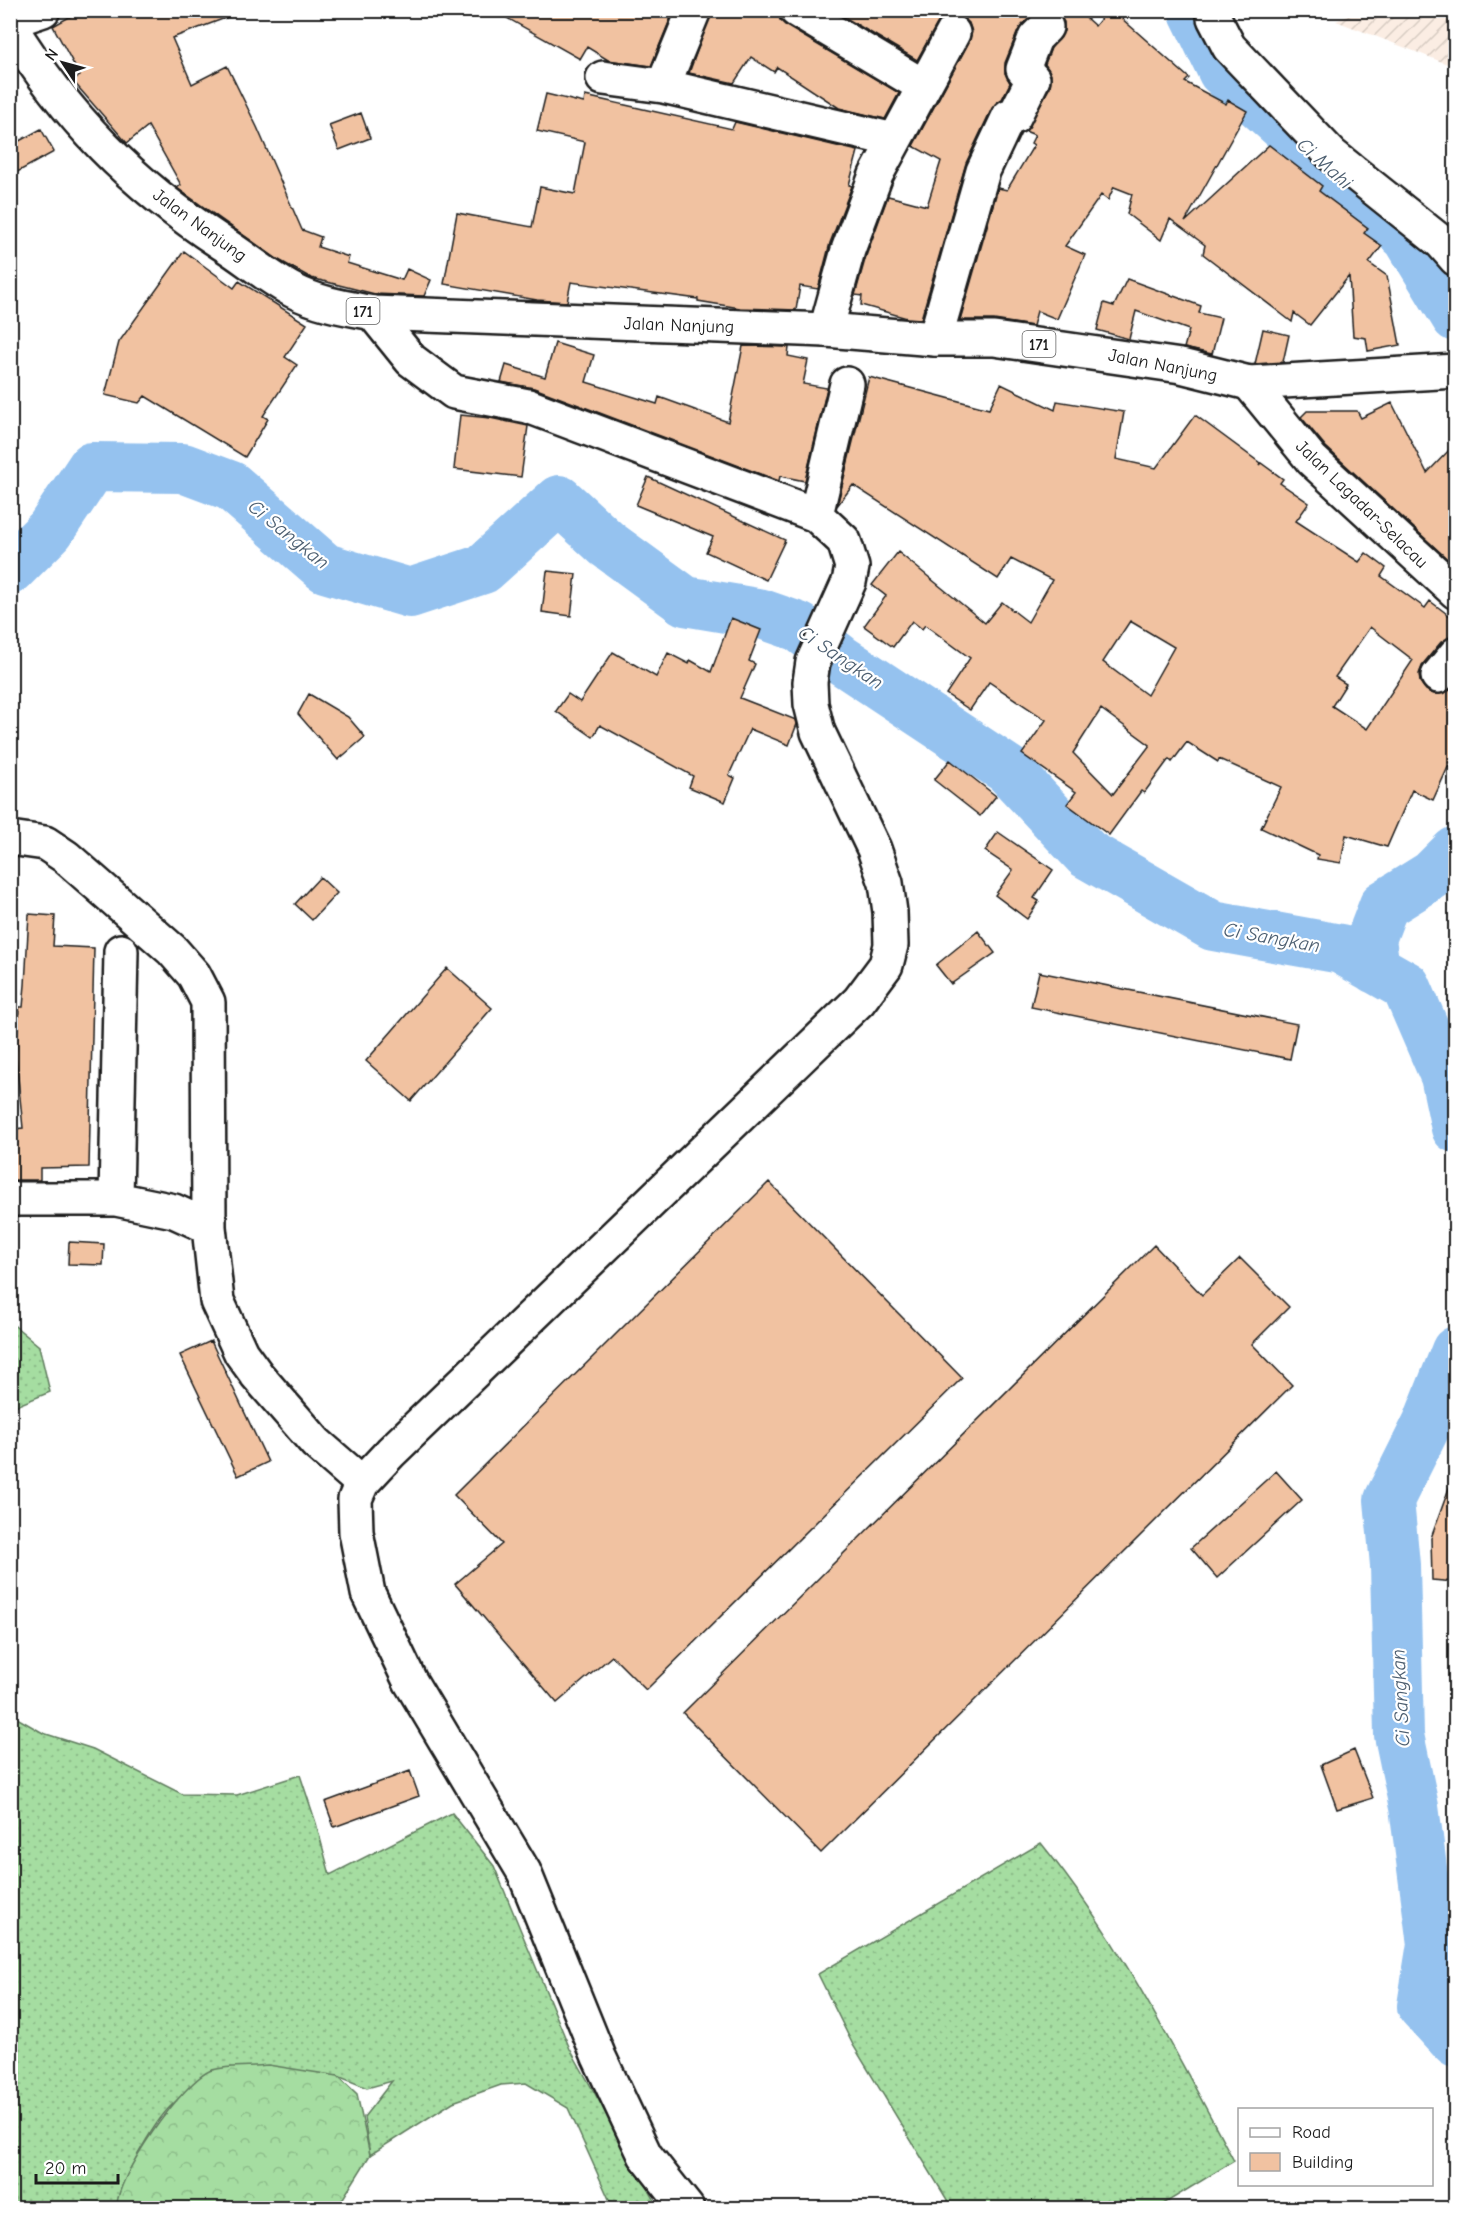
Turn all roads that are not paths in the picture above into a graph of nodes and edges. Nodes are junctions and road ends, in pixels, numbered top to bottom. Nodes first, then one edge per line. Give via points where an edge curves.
1 (43, 10) edge
2 (694, 10) edge
3 (796, 10) edge
4 (1215, 10) edge
5 (10, 21) edge
6 (10, 26) edge
7 (1046, 27) dead end
8 (953, 33) dead end
9 (603, 78) dead end
10 (663, 86) junction
11 (923, 86) junction
12 (894, 140) junction
13 (1455, 260) edge
14 (374, 313) junction
15 (826, 330) junction
16 (935, 339) junction
17 (1450, 372) edge
18 (1249, 383) junction
19 (847, 384) dead end
20 (816, 515) junction
21 (1455, 592) edge
22 (10, 838) edge
23 (121, 951) dead end
24 (10, 1199) edge
25 (116, 1199) junction
26 (209, 1227) junction
27 (362, 1483) junction
28 (687, 2208) edge

1 - 5 street
2 - 10 street
3 - 11 street
4 - 13 street via 1214,18 1229,47 1332,155 1441,243
6 - 14 street, Jalan Nanjung / 171 via 40,75 75,119 116,160 193,225 295,291 341,307
7 - 16 street via 1035,38 1023,69 1033,79 1014,117 1009,116 983,171
8 - 11 street
9 - 10 street
10 - 12 street
11 - 12 street
12 - 15 street via 876,175 848,250
14 - 15 street, Jalan Nanjung / 171
14 - 20 street via 411,360 453,392 528,406
15 - 16 street, Jalan Nanjung / 171
16 - 18 street, Jalan Nanjung / 171 via 994,339 1048,345 1181,366
17 - 18 street, Jalan Nanjung / 171
18 - 21 street, Jalan Lagadar-Selacau via 1312,460
19 - 20 street
20 - 27 street via 844,541 851,559 849,582 811,672 811,704 818,732 870,840 886,883 892,935 886,965 859,1001
22 - 26 street via 45,843 66,857 172,950 194,975 208,1002
23 - 25 street
24 - 25 street
25 - 26 street via 174,1211
26 - 27 street via 217,1301 241,1353 316,1443
27 - 28 street via 355,1499 356,1532 368,1593 410,1681 524,1872 599,2057 645,2155

